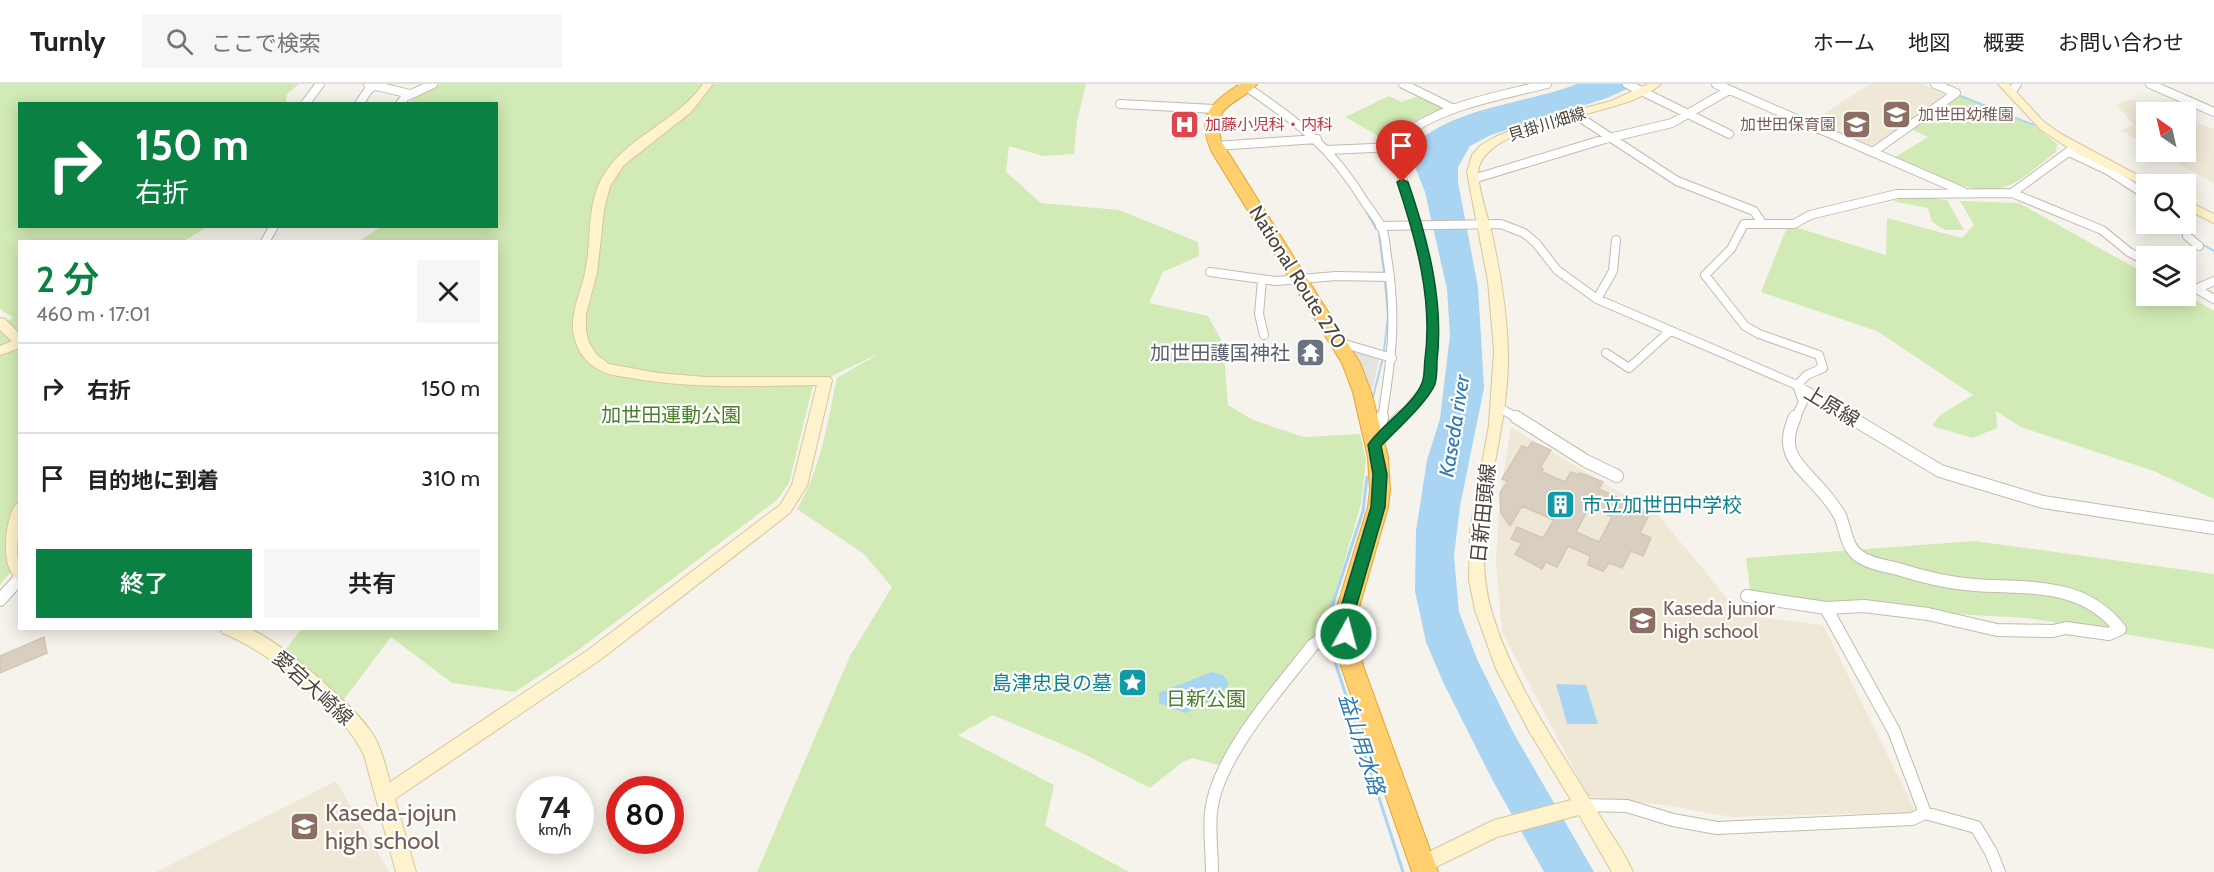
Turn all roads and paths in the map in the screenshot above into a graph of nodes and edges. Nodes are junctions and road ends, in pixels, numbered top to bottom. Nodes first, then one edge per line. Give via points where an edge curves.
1 (320, 84) edge
2 (433, 84) edge
3 (708, 84) edge
4 (1403, 84) edge
5 (1547, 84) edge
6 (1627, 84) edge
7 (1656, 84) edge
8 (1716, 84) edge
9 (1935, 84) edge
10 (2150, 84) edge
11 (373, 85) edge
12 (1246, 85) edge
13 (2011, 86) edge
14 (1729, 90) junction
15 (1639, 91) junction
16 (410, 94) junction
17 (306, 102) edge
18 (360, 102) edge
19 (402, 102) edge
20 (1120, 104) dead end
21 (1214, 109) junction
22 (1454, 110) junction
23 (2214, 112) edge
24 (1576, 114) junction
25 (1688, 115) junction
26 (1729, 134) dead end
27 (1612, 138) junction
28 (1317, 139) junction
29 (1216, 146) junction
30 (1396, 147) junction
31 (1327, 150) junction
32 (2072, 150) junction
33 (1873, 152) junction
34 (1473, 179) junction
35 (2136, 179) edge
36 (2136, 189) edge
37 (1968, 193) junction
38 (2012, 193) junction
39 (2196, 209) edge
40 (2214, 219) edge
41 (1762, 223) junction
42 (1419, 224) junction
43 (1482, 225) junction
44 (1380, 226) junction
45 (2187, 234) edge
46 (1616, 240) dead end
47 (2199, 246) dead end
48 (2136, 255) edge
49 (1210, 272) dead end
50 (1390, 277) junction
51 (1299, 279) junction
52 (1262, 280) junction
53 (2214, 281) edge
54 (2196, 289) joint
55 (2214, 298) edge
56 (1598, 299) junction
57 (0, 322) edge
58 (1670, 331) junction
59 (1264, 335) dead end
60 (18, 341) edge
61 (1338, 342) junction
62 (18, 344) edge
63 (0, 351) edge
64 (1606, 353) dead end
65 (1392, 358) junction
66 (1797, 384) junction
67 (1498, 407) junction
68 (1373, 439) junction
69 (1617, 476) dead end
70 (18, 515) edge
71 (2214, 528) edge
72 (18, 575) edge
73 (18, 579) edge
74 (1747, 596) dead end
75 (0, 600) edge
76 (1826, 608) junction
77 (233, 630) edge
78 (1336, 636) junction
79 (384, 796) junction
80 (1579, 806) junction
81 (1924, 813) junction
82 (1424, 868) edge
83 (406, 872) edge
84 (1212, 872) edge
85 (1623, 872) edge
86 (1999, 872) edge

1 - 17 street
2 - 16 street
3 - 79 street via 687,110 622,160 602,190 591,272 579,315 581,339 590,357 606,368 663,380 825,380 799,486 784,509 594,655
4 - 22 street
5 - 22 street
6 - 15 street
7 - 15 street, 貝掛川畑線
8 - 14 street
9 - 33 street via 1955,94
10 - 23 street
11 - 16 street
11 - 18 street
12 - 21 highway
12 - 28 street
13 - 32 street via 2038,123
14 - 25 street
14 - 33 street
15 - 24 street, 貝掛川畑線
15 - 25 street
16 - 19 street
20 - 21 street
21 - 29 highway, National Route 270 via 1210,130
22 - 30 street via 1406,131
24 - 27 street
24 - 34 street, 貝掛川畑線 via 1489,144 1475,158
25 - 26 street
25 - 27 street via 1658,128
27 - 34 street
27 - 41 street via 1685,185 1754,211
28 - 29 street
28 - 31 street
29 - 51 highway, National Route 270
30 - 31 street
30 - 42 street via 1396,159
31 - 44 street via 1353,182
32 - 35 street
32 - 36 street
32 - 38 street
33 - 37 street
34 - 43 street, 貝掛川畑線
37 - 38 street
37 - 41 street via 1897,194 1810,215 1794,224
38 - 48 street via 2102,230
39 - 40 street
41 - 66 street via 1744,224 1731,249 1705,275 1745,326 1819,355 1823,368
42 - 43 street, 上原線
42 - 44 street, 上原線
42 - 68 street via 1432,300 1429,384 1411,407
43 - 56 street, 上原線 via 1501,224 1524,233 1557,270
43 - 67 street, 日新田頭線 via 1501,336
44 - 50 street
45 - 47 street
46 - 56 street via 1617,259
49 - 52 street
50 - 51 street
50 - 65 street
51 - 52 street
51 - 61 highway, National Route 270
52 - 59 street via 1259,314
53 - 54 street
54 - 55 street
56 - 58 street, 上原線
57 - 60 street
58 - 64 street via 1629,368
58 - 66 street, 上原線
61 - 65 street
61 - 68 highway, National Route 270 via 1362,392
62 - 63 street
65 - 68 street via 1381,422
66 - 71 street, 上原線 via 1921,460 1965,480 2043,502
66 - 76 street via 1803,402 1786,438 1789,451 1835,509 1845,539 1860,557 1902,571 1972,585 2063,592 2090,601 2120,629 2109,634 2066,628 2017,632 1928,614 1864,606
67 - 69 street via 1590,465
67 - 80 street, 日新田頭線 via 1476,550 1482,603 1502,664
68 - 78 highway, National Route 270 via 1380,474 1378,507
70 - 72 street via 7,547 10,565
73 - 75 street
74 - 76 street
76 - 81 street via 1894,732
77 - 79 street, 愛宕大崎線 via 276,654 351,721 368,745
78 - 82 highway, National Route 270 via 1353,666
78 - 84 street via 1313,645 1240,741 1211,812
79 - 83 street, 愛宕大崎線
80 - 81 street via 1627,806 1672,820 1718,828 1912,819
80 - 82 street via 1496,829
80 - 85 street, 日新田頭線
81 - 86 street via 1976,827

